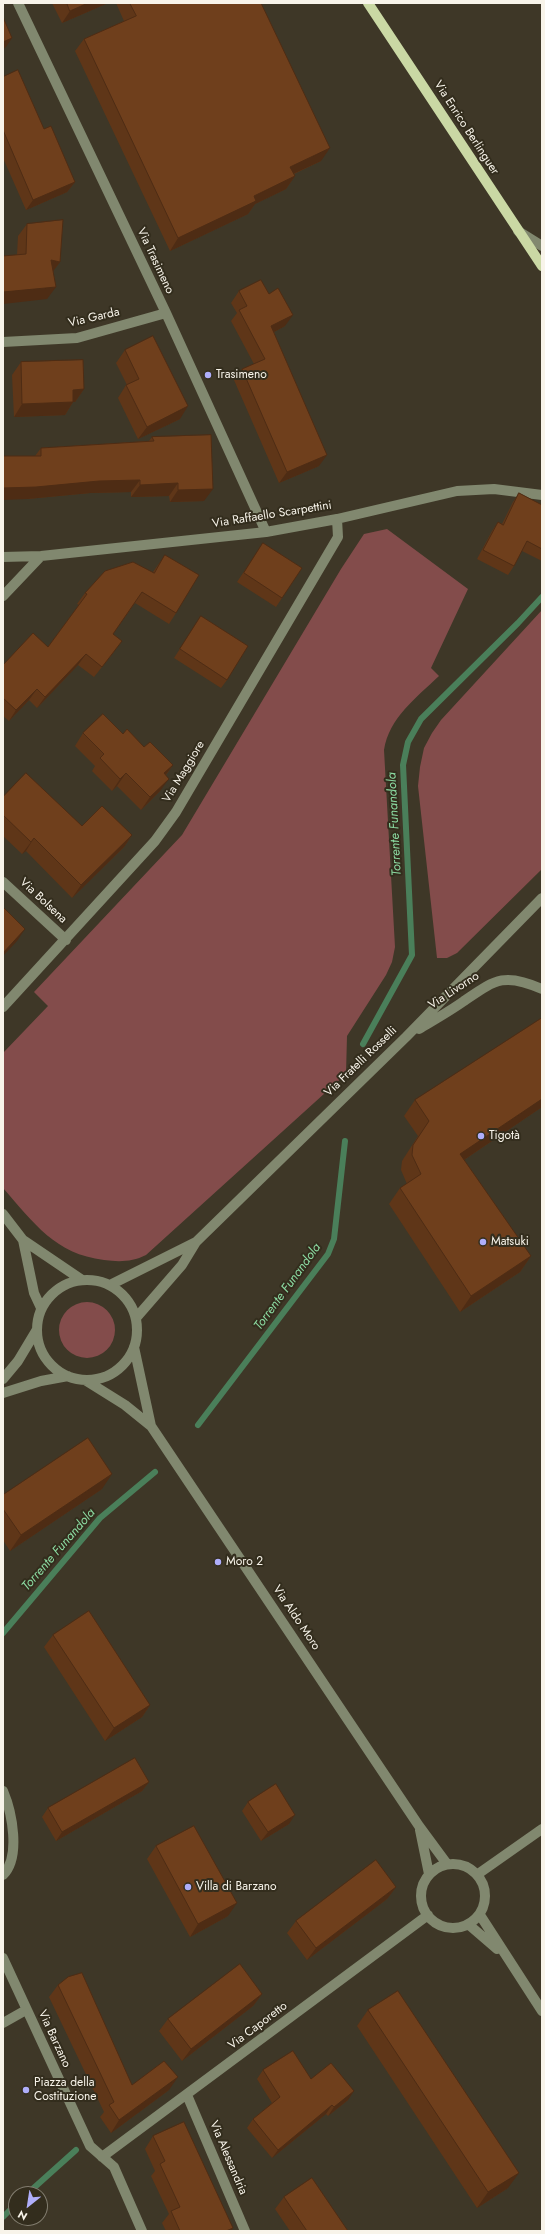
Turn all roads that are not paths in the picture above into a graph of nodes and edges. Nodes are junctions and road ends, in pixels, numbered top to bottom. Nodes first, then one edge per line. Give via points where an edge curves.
1 (18, 3) edge
2 (368, 3) edge
3 (518, 231) junction
4 (542, 246) edge
5 (542, 266) edge
6 (166, 313) junction
7 (3, 342) edge
8 (542, 495) edge
9 (337, 519) junction
10 (266, 532) junction
11 (41, 556) junction
12 (3, 557) edge
13 (3, 596) edge
14 (3, 882) edge
15 (542, 898) edge
16 (66, 940) junction
17 (542, 989) edge
18 (3, 1007) edge
19 (406, 1037) junction
20 (3, 1214) edge
21 (23, 1240) junction
22 (196, 1242) junction
23 (82, 1280) junction
24 (110, 1285) junction
25 (41, 1308) junction
26 (136, 1318) junction
27 (36, 1331) junction
28 (134, 1347) junction
29 (68, 1376) junction
30 (3, 1379) edge
31 (85, 1380) junction
32 (3, 1393) edge
33 (151, 1426) junction
34 (3, 1790) edge
35 (419, 1826) junction
36 (542, 1829) edge
37 (447, 1864) junction
38 (429, 1874) junction
39 (478, 1874) junction
40 (3, 1875) edge
41 (480, 1914) junction
42 (428, 1915) junction
43 (468, 1924) junction
44 (503, 1954) junction
45 (3, 1958) edge
46 (26, 2010) junction
47 (542, 2011) edge
48 (3, 2023) edge
49 (187, 2095) junction
50 (102, 2157) junction
51 (142, 2231) edge
52 (245, 2231) edge

1 - 6 street, Via Trasimeno
2 - 3 main road, Via Enrico Berlinguer
3 - 4 street
3 - 5 main road, Via Enrico Berlinguer
6 - 7 street, Via Garda via 77,338
6 - 10 street, Via Trasimeno
8 - 9 street, Via Raffaello Scarpettini via 494,489 458,491
9 - 10 street, Via Raffaello Scarpettini
9 - 16 street, Via Maggiore via 338,537 176,812 155,841
10 - 11 street, Via Raffaello Scarpettini
11 - 12 street, Via Raffaello Scarpettini
11 - 13 street
14 - 16 street, Via Bolsena
15 - 19 street, Via Fratelli Rosselli
16 - 18 street, Via Maggiore
17 - 19 street, Via Livorno via 507,979 492,982
19 - 22 street, Via Fratelli Rosselli
20 - 21 street
21 - 23 street
21 - 25 street via 34,1293
22 - 24 street
22 - 26 street via 182,1265
23 - 24 street
23 - 25 street via 70,1282 55,1290
24 - 26 street via 126,1299
25 - 27 street
26 - 28 street via 137,1333
27 - 29 street via 45,1359
27 - 30 street via 18,1361
28 - 31 street via 124,1363 115,1371 97,1379
28 - 33 street, Via Aldo Moro
29 - 31 street
29 - 32 street
31 - 33 street, Via Aldo Moro
33 - 35 street, Via Aldo Moro
34 - 40 street via 11,1812 13,1848 12,1859
35 - 37 street, Via Aldo Moro
35 - 38 street, Via Aldo Moro
36 - 39 street
37 - 38 street via 437,1867
37 - 39 street via 458,1864
38 - 42 street via 421,1890 422,1903
39 - 41 street via 486,1894
41 - 43 street
41 - 44 street
42 - 43 street via 446,1927 454,1928
42 - 49 street, Via Caporetto
43 - 44 street
44 - 47 street
45 - 46 street, Via Barzano
46 - 48 street
46 - 50 street, Via Barzano via 90,2146
49 - 50 street, Via Caporetto
49 - 52 street, Via Alessandria
50 - 51 street, Via Barzano via 114,2167

